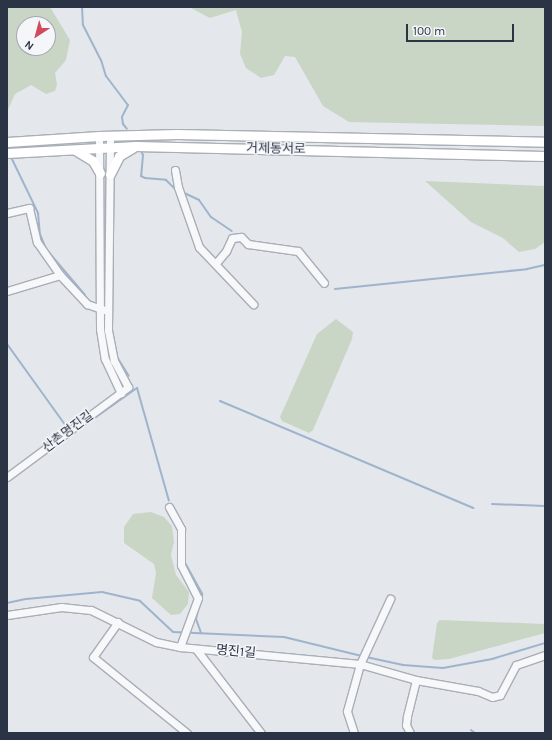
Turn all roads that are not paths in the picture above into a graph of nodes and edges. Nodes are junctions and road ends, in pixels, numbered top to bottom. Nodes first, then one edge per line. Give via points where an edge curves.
1 (110, 135) junction
2 (99, 136) junction
3 (7, 142) edge
4 (545, 142) edge
5 (136, 146) junction
6 (110, 147) junction
7 (100, 148) junction
8 (70, 149) junction
9 (11, 152) edge
10 (545, 156) edge
11 (175, 170) dead end
12 (105, 174) junction
13 (7, 213) edge
14 (216, 263) junction
15 (60, 275) junction
16 (324, 284) dead end
17 (7, 291) edge
18 (252, 304) dead end
19 (101, 310) junction
20 (108, 311) junction
21 (115, 382) junction
22 (121, 392) junction
23 (108, 402) junction
24 (7, 477) edge
25 (169, 507) dead end
26 (390, 598) dead end
27 (7, 615) edge
28 (118, 622) junction
29 (180, 647) junction
30 (196, 649) junction
31 (545, 655) edge
32 (360, 664) junction
33 (416, 680) junction
34 (187, 733) edge
35 (261, 733) edge
36 (354, 733) edge
37 (410, 733) edge

1 - 2 main road, 거제동서로
1 - 4 main road, 거제동서로 via 177,134
1 - 6 street
2 - 3 main road, 거제동서로
2 - 7 street
5 - 6 main road, 거제동서로
5 - 10 main road, 거제동서로
5 - 12 main road via 119,156
6 - 7 main road, 거제동서로
6 - 12 street
7 - 8 main road, 거제동서로
7 - 12 street
8 - 9 main road, 거제동서로
8 - 12 main road via 89,157
11 - 14 street via 181,198 199,247
12 - 19 street
12 - 20 street
13 - 15 street via 26,207 31,210 37,242
14 - 16 street via 232,238 242,237 248,244 298,251
14 - 18 street
15 - 17 street
15 - 19 street via 87,304
19 - 20 street
19 - 21 street via 100,329 105,359
20 - 22 street, 산촌명진길 via 113,355 128,387
21 - 22 street
21 - 23 street via 114,393
22 - 23 street, 산촌명진길
23 - 24 street, 산촌명진길
25 - 29 street via 181,529 181,566 198,598
26 - 32 street
27 - 28 street, 명진1길 via 61,607 91,610
28 - 29 street, 명진1길 via 156,642
28 - 34 street via 93,656
29 - 30 street, 명진1길
30 - 32 street, 명진1길
30 - 35 street via 228,694
31 - 33 street, 명진1길 via 516,665 500,695 492,697 478,691
32 - 33 street, 명진1길
32 - 36 street via 347,712
33 - 37 street via 406,725

